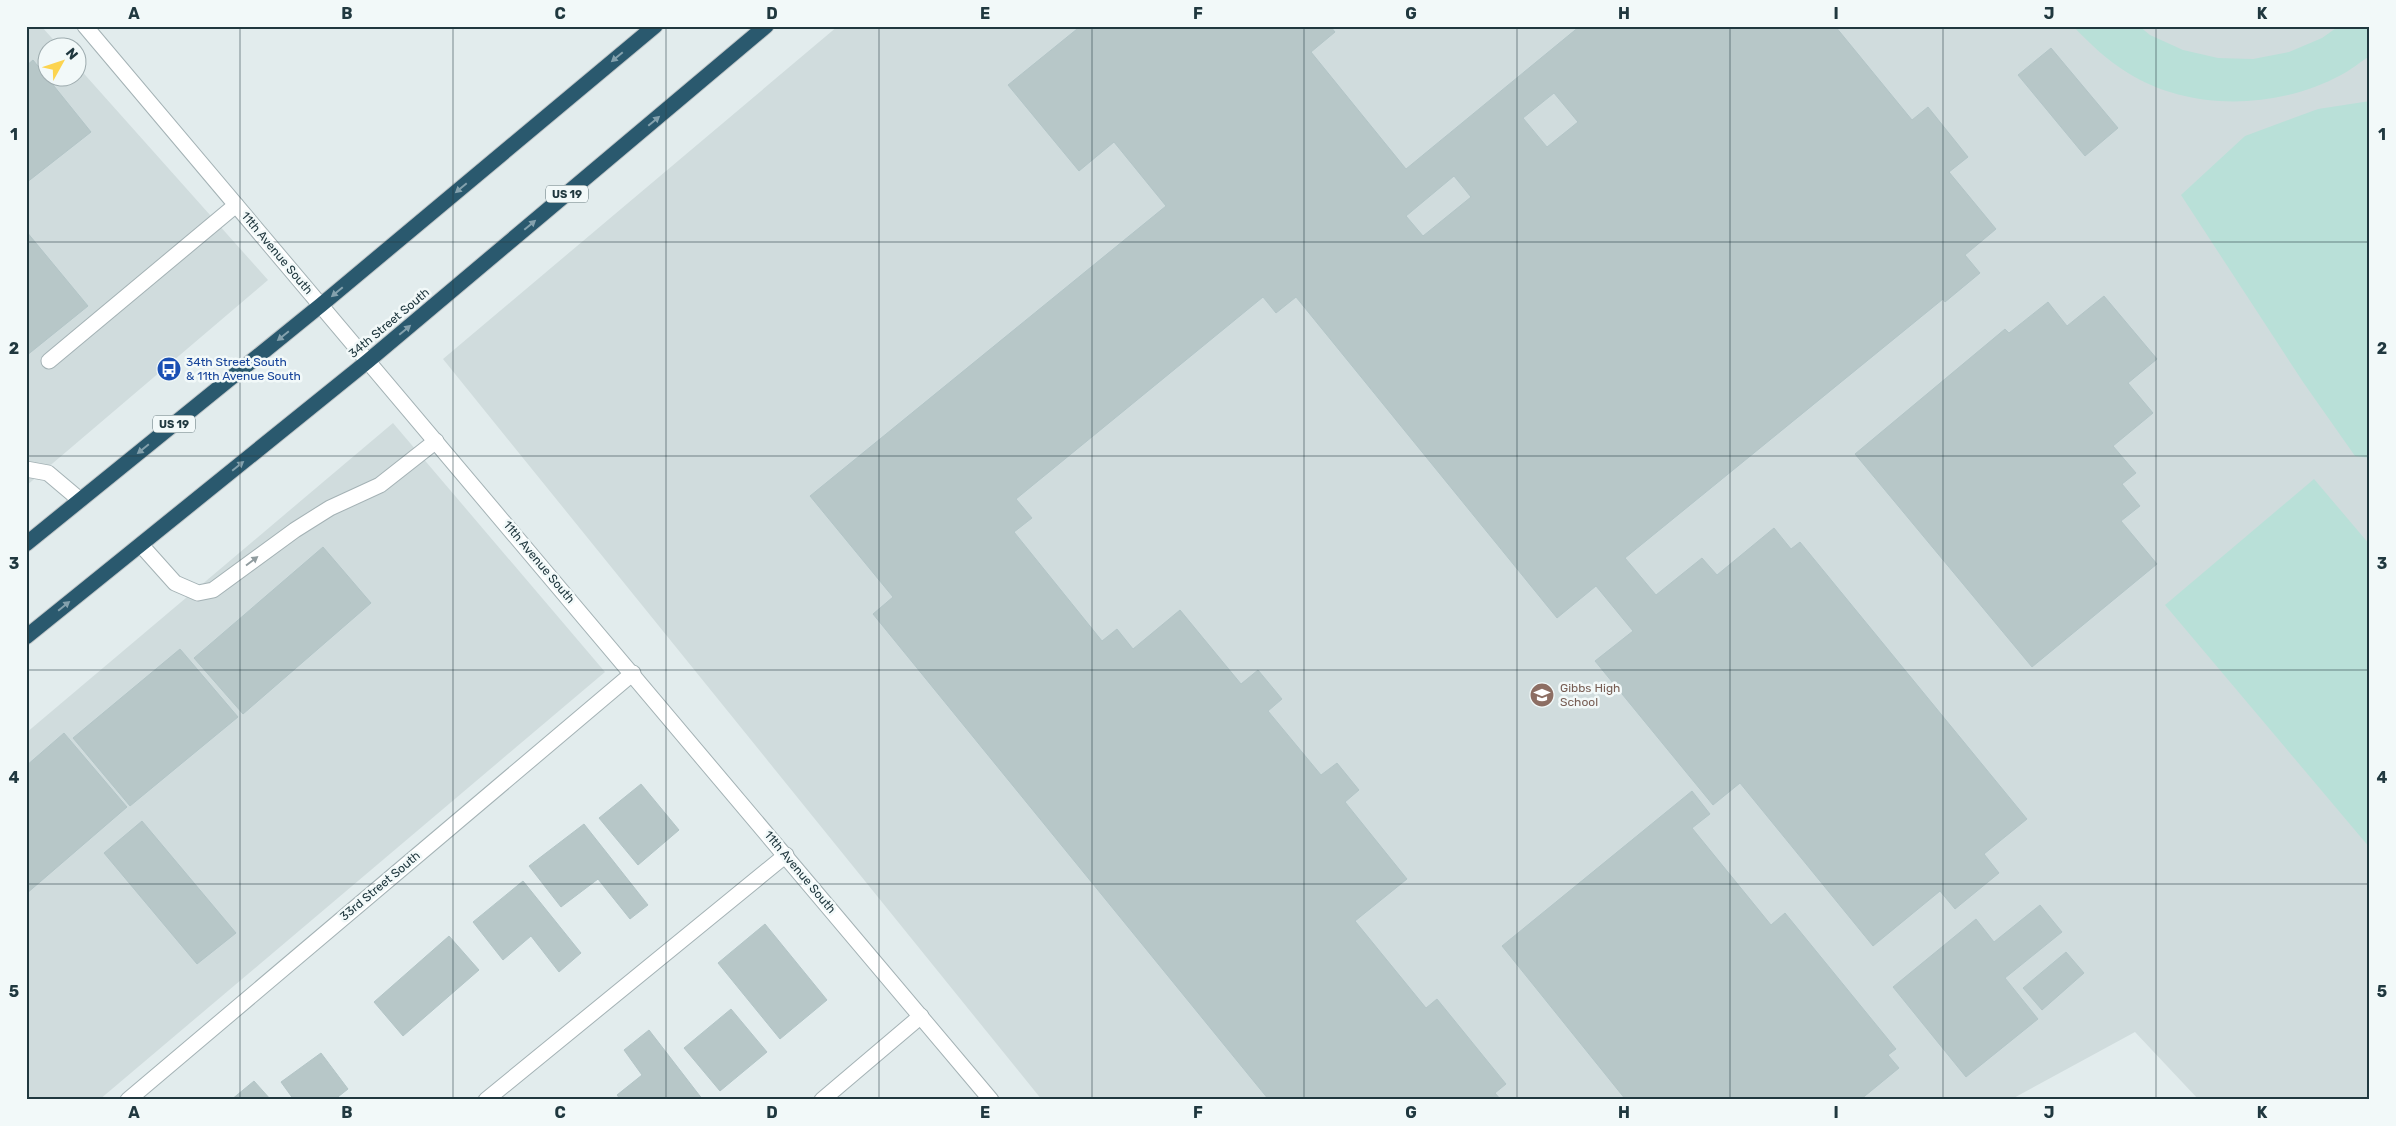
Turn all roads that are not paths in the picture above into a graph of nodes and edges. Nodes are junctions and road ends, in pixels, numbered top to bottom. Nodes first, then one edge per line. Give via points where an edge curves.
1 (85, 26) edge
2 (655, 26) edge
3 (766, 26) edge
4 (236, 205) junction
5 (321, 305) junction
6 (49, 361) dead end
7 (368, 361) junction
8 (436, 441) junction
9 (26, 469) edge
10 (80, 500) junction
11 (26, 544) edge
12 (141, 545) junction
13 (26, 637) edge
14 (633, 673) junction
15 (786, 855) junction
16 (921, 1016) junction
17 (128, 1100) edge
18 (486, 1100) edge
19 (822, 1100) edge
20 (991, 1100) edge

1 - 4 street, 11th Avenue South
2 -> 5 highway, US 19
7 -> 3 highway, 34th Street South / US 19
4 - 5 street, 11th Avenue South
4 - 6 street
5 - 7 street, 11th Avenue South
5 -> 10 highway, US 19
7 - 8 street, 11th Avenue South
12 -> 7 highway, 34th Street South / US 19
12 -> 8 street via 175,583 198,593 213,590 294,530 330,508 380,485
8 - 14 street, 11th Avenue South
9 - 10 street via 48,473
10 - 11 highway, US 19
13 -> 12 highway, 34th Street South / US 19
14 - 15 street, 11th Avenue South
14 - 17 street, 33rd Street South
15 - 16 street, 11th Avenue South
15 - 18 street
16 - 19 street
16 - 20 street, 11th Avenue South

